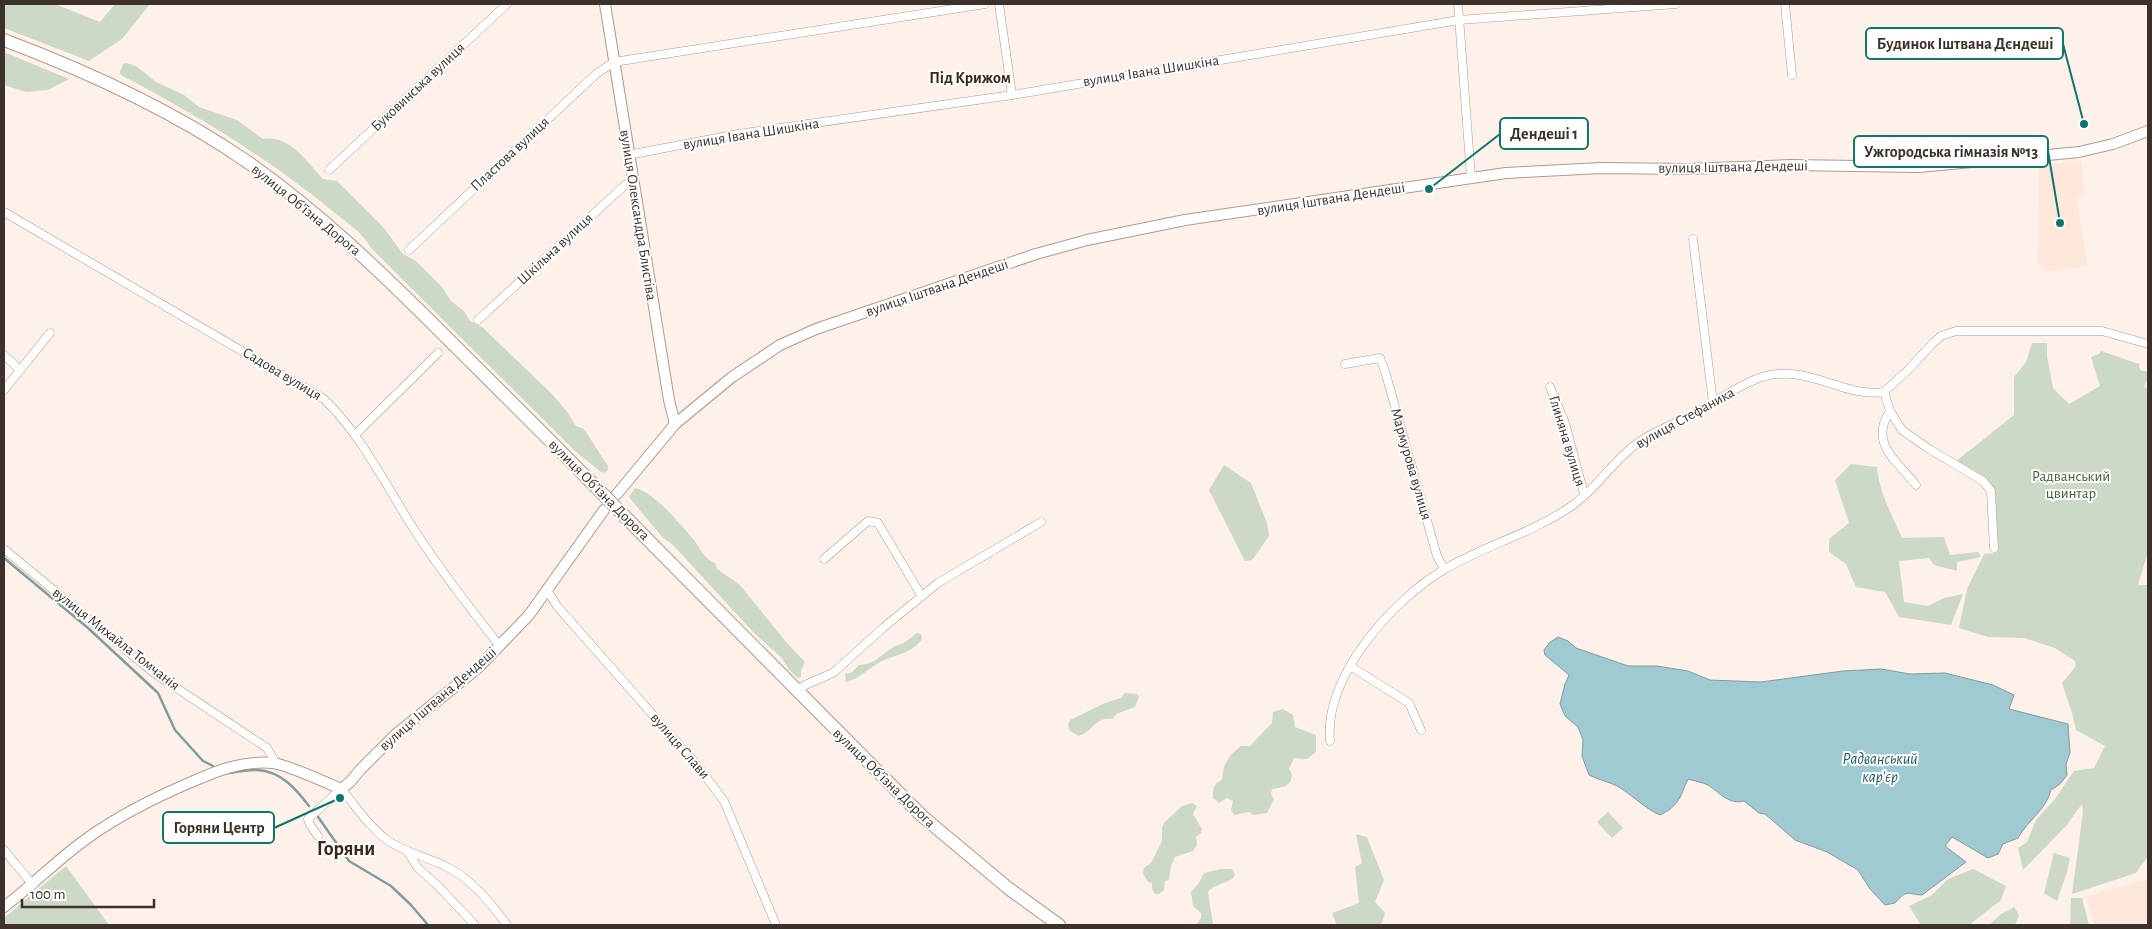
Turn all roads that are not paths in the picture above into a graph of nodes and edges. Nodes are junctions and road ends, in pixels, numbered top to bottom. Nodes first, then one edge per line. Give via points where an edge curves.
1 (507, 4) edge
2 (605, 4) edge
3 (985, 4) edge
4 (999, 4) edge
5 (1458, 4) edge
6 (1676, 4) edge
7 (1785, 4) edge
8 (1459, 20) junction
9 (4, 40) edge
10 (614, 62) junction
11 (1792, 75) dead end
12 (1012, 94) junction
13 (2148, 131) edge
14 (628, 155) junction
15 (329, 170) dead end
16 (1471, 178) junction
17 (634, 180) junction
18 (4, 212) edge
19 (1693, 239) dead end
20 (409, 250) dead end
21 (478, 320) dead end
22 (50, 333) dead end
23 (2148, 344) edge
24 (438, 353) dead end
25 (4, 355) edge
26 (1345, 364) dead end
27 (20, 370) junction
28 (1550, 387) dead end
29 (4, 390) edge
30 (1884, 392) junction
31 (1713, 403) junction
32 (1890, 410) junction
33 (676, 424) junction
34 (356, 434) junction
35 (1916, 485) dead end
36 (617, 494) dead end
37 (1584, 494) junction
38 (604, 510) dead end
39 (1041, 522) dead end
40 (1994, 548) dead end
41 (4, 550) edge
42 (824, 559) dead end
43 (1444, 569) junction
44 (547, 590) junction
45 (921, 595) junction
46 (499, 646) junction
47 (1350, 666) junction
48 (797, 692) junction
49 (1421, 730) dead end
50 (1330, 741) dead end
51 (276, 763) junction
52 (341, 789) junction
53 (318, 836) dead end
54 (4, 850) edge
55 (408, 852) junction
56 (33, 885) junction
57 (4, 907) edge
58 (474, 925) edge
59 (507, 925) edge
60 (776, 925) edge
61 (1059, 925) edge

1 - 15 street, Буковинська вулиця
2 - 10 street, вулиця Олександра Блистіва
3 - 10 street
4 - 12 street
5 - 8 street
6 - 8 street, вулиця Івана Шишкіна
7 - 11 street
8 - 12 street, вулиця Івана Шишкіна
8 - 16 street
9 - 48 highway, вулиця Обʼїзна Дорога, bridge via 115,86 160,109 246,161 317,216 400,292
10 - 14 street, вулиця Олександра Блистіва
10 - 20 street, Пластова вулиця via 596,74
12 - 14 street, вулиця Івана Шишкіна via 738,134
13 - 16 street, вулиця Іштвана Дендеші via 2079,152 1909,168 1792,165 1601,168 1530,170
14 - 17 street, вулиця Олександра Блистіва
16 - 33 street, вулиця Іштвана Дендеші via 1150,226 1036,254 791,340 758,358
17 - 21 street, Шкільна вулиця
17 - 33 street, вулиця Олександра Блистіва via 669,400
18 - 34 street, Садова вулиця via 318,395
19 - 31 street
22 - 27 street
23 - 30 street via 2102,331 1956,331 1933,342
24 - 34 street
25 - 27 street
26 - 43 street, Мармурова вулиця via 1380,358 1437,556
27 - 29 street
28 - 37 street, Глиняна вулиця
30 - 31 street, вулиця Стефаника via 1866,393 1812,376 1784,374 1762,377
30 - 32 street
31 - 37 street, вулиця Стефаника via 1642,440
32 - 35 street via 1881,434 1884,445
32 - 40 street via 1908,435 1983,481 1991,491
33 - 36 street, вулиця Іштвана Дендеші
34 - 46 street, Садова вулиця via 448,580
37 - 43 street, вулиця Стефаника via 1574,504 1537,526
38 - 44 street, вулиця Іштвана Дендеші
39 - 45 street via 980,556
41 - 51 street, вулиця Михайла Томчанія via 154,673 267,748
42 - 45 street via 868,521 873,521 878,523
43 - 47 street, вулиця Стефаника via 1385,618
44 - 46 street, вулиця Іштвана Дендеші via 529,615
44 - 60 street, вулиця Слави via 557,606 696,764 724,801
45 - 48 street via 833,673 804,685
46 - 52 street, вулиця Іштвана Дендеші via 479,667 379,750
47 - 49 street via 1409,703
47 - 50 street, вулиця Стефаника via 1334,704
48 - 61 highway, вулиця Обʼїзна Дорога via 922,816 1000,882
51 - 52 street
51 - 56 street via 256,762 227,768 143,804 88,838
52 - 53 street via 308,819
52 - 55 street via 373,828
54 - 56 street
55 - 58 street via 417,867
55 - 59 street via 456,872 486,898
56 - 57 street

